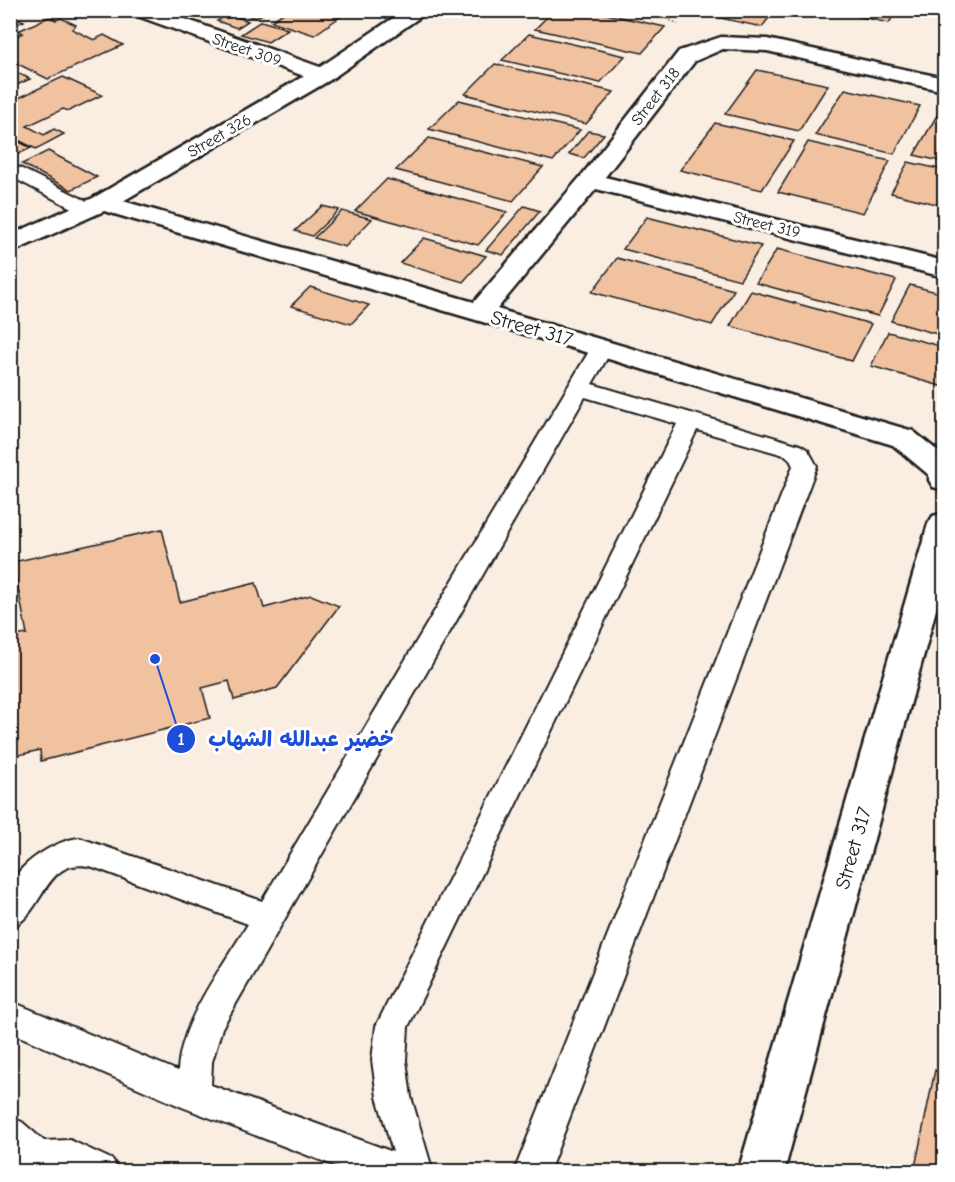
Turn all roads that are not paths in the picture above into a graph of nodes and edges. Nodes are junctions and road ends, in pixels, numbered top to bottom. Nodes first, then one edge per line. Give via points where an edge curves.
1 (420, 10) edge
2 (154, 13) edge
3 (322, 75) junction
4 (945, 84) edge
5 (10, 168) edge
6 (591, 180) junction
7 (95, 206) junction
8 (10, 245) edge
9 (945, 269) edge
10 (479, 313) junction
11 (602, 348) junction
12 (580, 388) junction
13 (690, 421) junction
14 (945, 480) edge
15 (945, 524) edge
16 (10, 914) edge
17 (268, 917) junction
18 (10, 1016) edge
19 (194, 1095) junction
20 (10, 1134) edge
21 (28, 1165) edge
22 (101, 1172) edge
23 (399, 1172) edge
24 (416, 1172) edge
25 (531, 1172) edge
26 (761, 1172) edge

1 - 3 street, Street 326
2 - 3 street, Street 309
3 - 7 street, Street 326
4 - 6 street, Street 318 via 767,45 721,42 687,56
5 - 7 lane
6 - 9 street, Street 319
6 - 10 street, Street 318
7 - 8 street, Street 326
7 - 10 street, Street 317
10 - 11 street, Street 317
11 - 12 lane
11 - 14 street, Street 317 via 903,438 944,471
12 - 13 lane
12 - 17 lane
13 - 24 lane via 392,1026 389,1060 394,1097
13 - 25 lane via 792,450 800,455 805,466
15 - 26 street, Street 317
16 - 17 lane via 39,872 57,856 76,850
17 - 19 lane via 207,1023 195,1062
18 - 19 lane
19 - 23 lane
20 - 21 lane
21 - 22 lane via 70,1158

